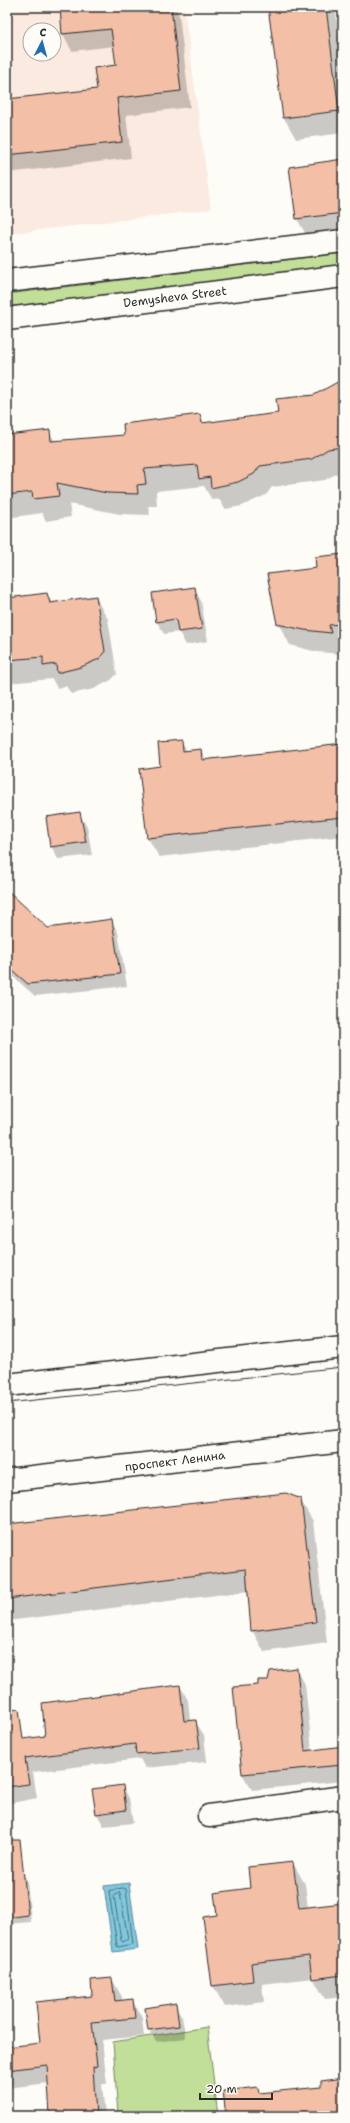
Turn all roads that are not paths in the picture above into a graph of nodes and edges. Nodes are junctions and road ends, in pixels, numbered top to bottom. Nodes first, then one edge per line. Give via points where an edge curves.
1 (343, 241) edge
2 (343, 276) edge
3 (7, 281) edge
4 (7, 319) edge
5 (343, 1347) edge
6 (7, 1385) edge
7 (343, 1441) edge
8 (7, 1480) edge
9 (343, 1797) edge
10 (209, 1816) dead end

1 - 3 street
2 - 4 street, Demysheva Street
5 - 6 street
7 - 8 street, проспект Ленина
9 - 10 street

